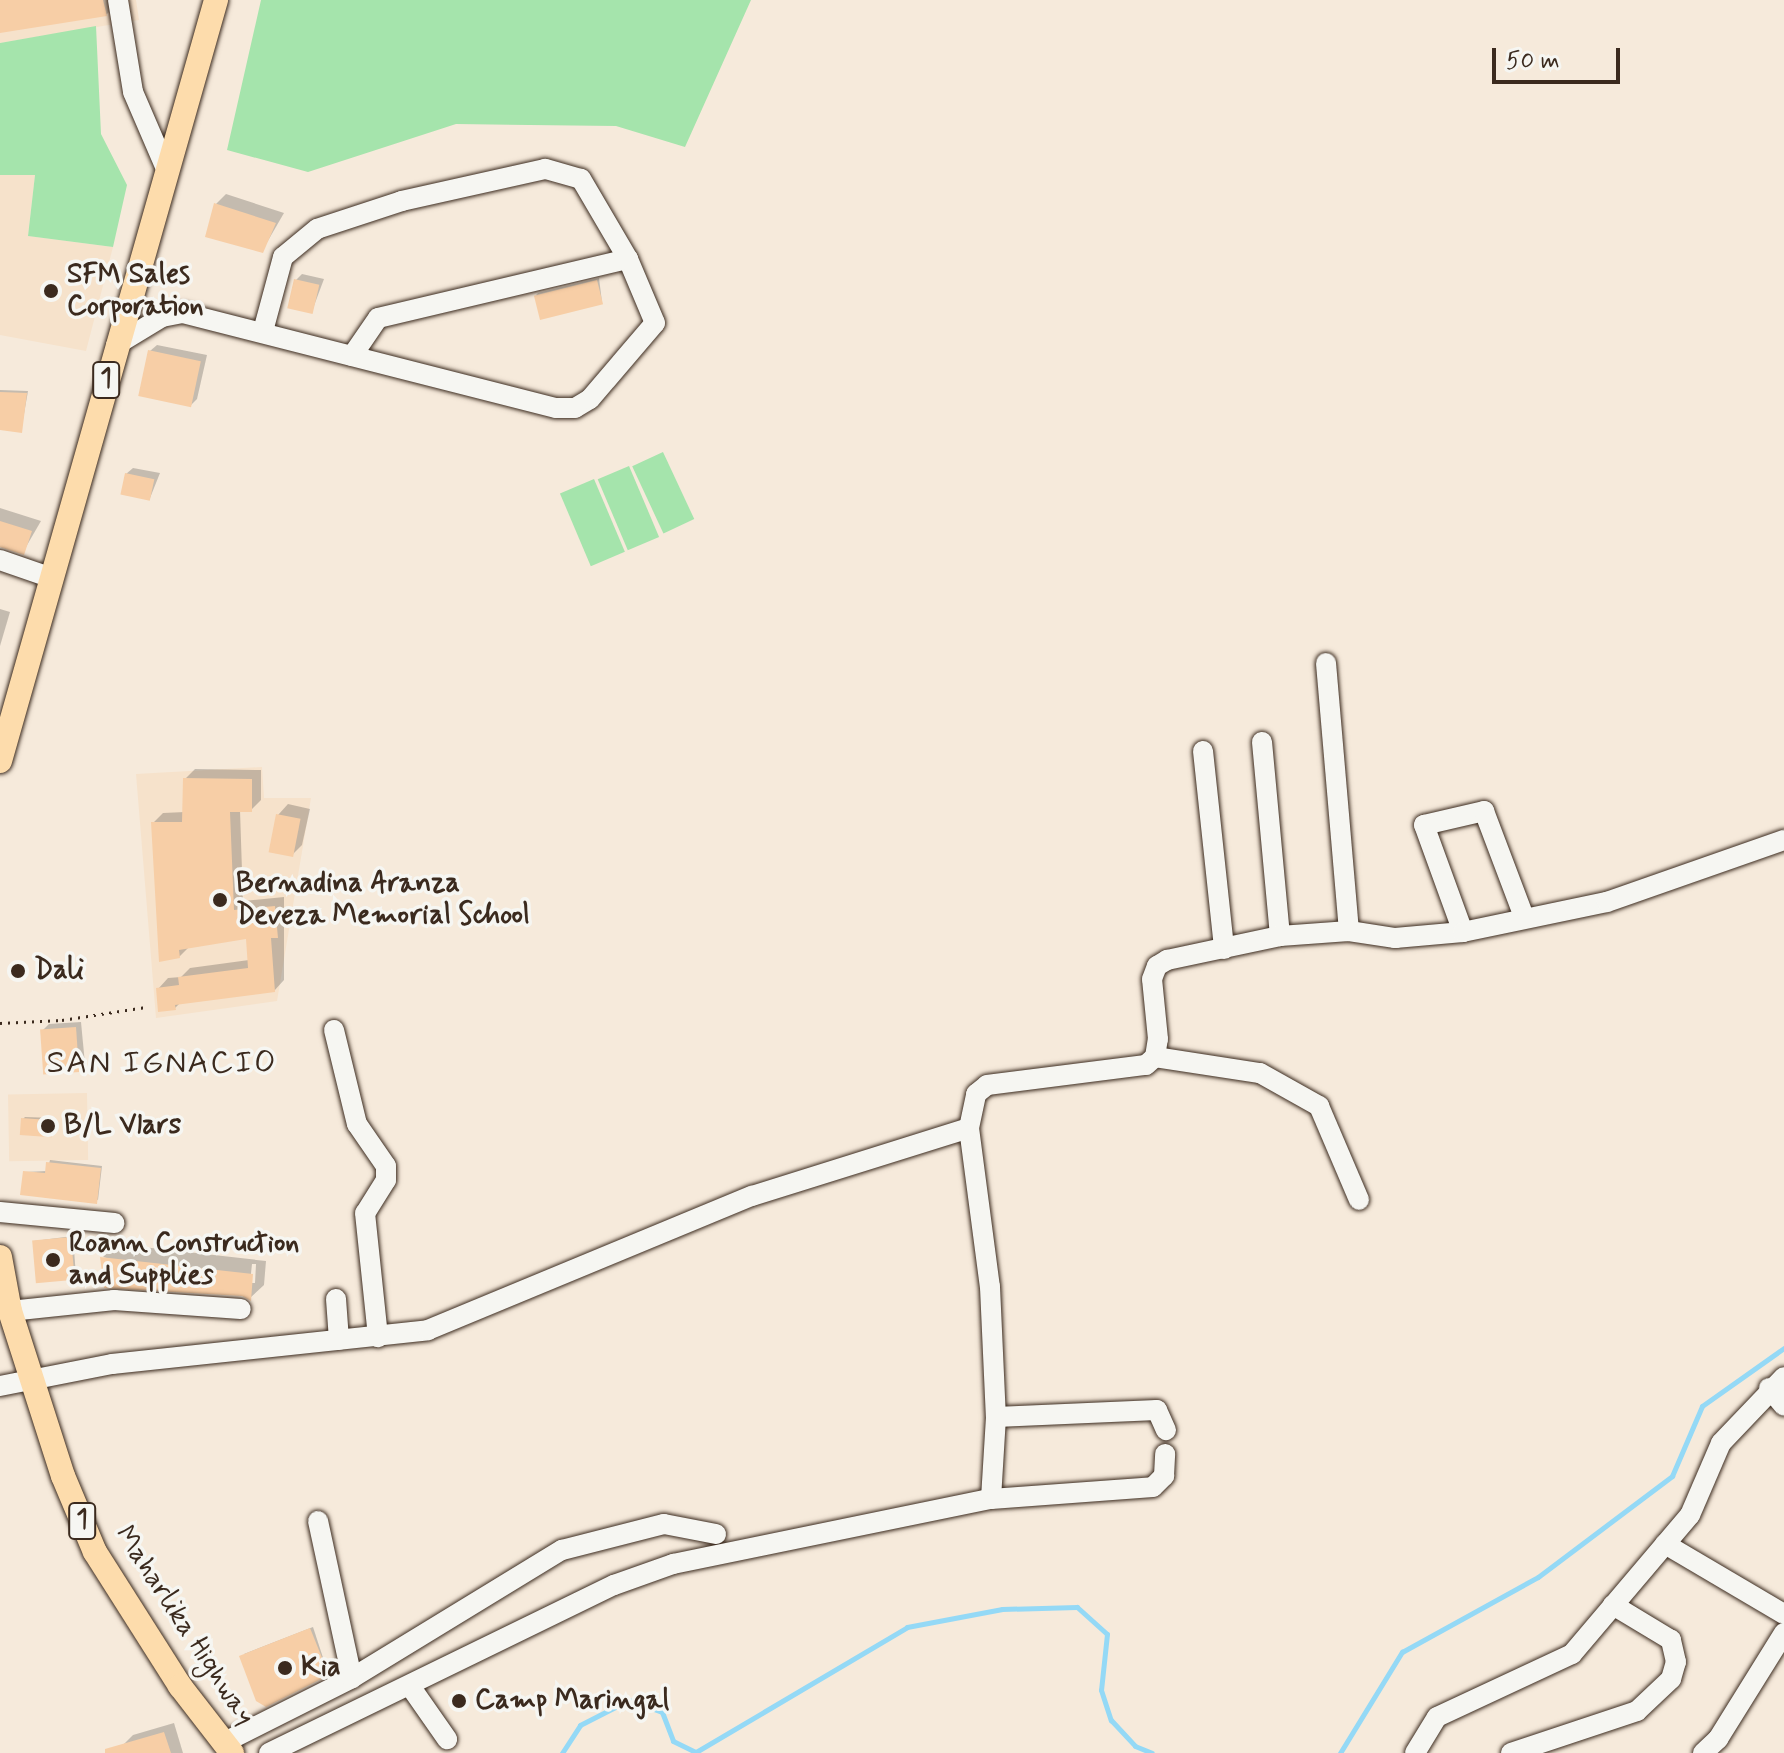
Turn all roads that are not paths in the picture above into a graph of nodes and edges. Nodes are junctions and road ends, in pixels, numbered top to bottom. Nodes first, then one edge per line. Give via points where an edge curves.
1 (118, 0) edge
2 (216, 0) edge
3 (167, 171) junction
4 (628, 259) junction
5 (263, 331) junction
6 (116, 345) junction
7 (352, 356) junction
8 (0, 560) edge
9 (49, 577) junction
10 (1326, 663) dead end
11 (1262, 742) dead end
12 (1203, 751) dead end
13 (0, 761) edge
14 (1784, 840) edge
15 (1524, 917) junction
16 (1349, 931) junction
17 (1463, 932) junction
18 (1280, 936) junction
19 (1224, 949) junction
20 (334, 1030) dead end
21 (1155, 1057) junction
22 (969, 1128) junction
23 (1359, 1200) dead end
24 (0, 1212) edge
25 (114, 1223) dead end
26 (0, 1257) edge
27 (336, 1299) dead end
28 (241, 1309) dead end
29 (10, 1311) junction
30 (378, 1337) junction
31 (339, 1340) junction
32 (34, 1378) junction
33 (1776, 1383) edge
34 (0, 1386) edge
35 (1784, 1406) edge
36 (996, 1417) junction
37 (1166, 1430) dead end
38 (1165, 1454) dead end
39 (991, 1499) junction
40 (318, 1521) dead end
41 (716, 1534) dead end
42 (1665, 1544) junction
43 (1613, 1605) junction
44 (1784, 1614) edge
45 (1784, 1633) edge
46 (352, 1678) junction
47 (410, 1686) junction
48 (447, 1739) dead end
49 (228, 1748) edge
50 (269, 1753) edge
51 (1415, 1753) edge
52 (1511, 1753) edge
53 (1703, 1753) edge

1 - 3 street via 133,92
2 - 3 main road, 1
3 - 6 main road, 1
4 - 5 street via 581,179 545,169 402,201 317,229 283,257
4 - 7 street via 378,318
4 - 7 street via 655,323 590,399 575,408 556,408
5 - 6 street via 183,313 162,317
5 - 7 street
6 - 9 main road, 1
8 - 9 street
9 - 13 main road, 1
10 - 16 street
11 - 18 street
12 - 19 street
14 - 15 street via 1607,902
15 - 17 street
15 - 17 street via 1484,811 1424,825
16 - 17 street via 1395,938
16 - 18 street
18 - 19 street
19 - 21 street via 1157,966 1152,979
20 - 30 street via 363,1138 386,1166 386,1180 365,1213
21 - 22 street via 1132,1069 987,1085 976,1094
21 - 23 street via 1260,1073 1319,1106
22 - 30 street via 752,1196 428,1330
22 - 36 street via 990,1287
24 - 25 street
26 - 29 main road, Maharlika Highway / 1
27 - 31 street
28 - 29 street via 114,1300
29 - 32 main road, Maharlika Highway / 1
30 - 31 street
31 - 32 street
32 - 34 street
32 - 49 main road, Maharlika Highway / 1 via 63,1476 95,1552 180,1686
33 - 35 street
33 - 42 street via 1721,1443 1690,1515
36 - 37 street via 1157,1410
36 - 39 street
38 - 39 street via 1164,1476 1153,1487
39 - 47 street via 673,1564 614,1585
40 - 46 street
41 - 46 street via 664,1524 562,1550
42 - 43 street
42 - 44 street
43 - 51 street via 1572,1654 1437,1717
43 - 52 street via 1671,1640 1676,1662 1671,1679 1637,1711
45 - 53 street via 1718,1739
46 - 49 street
47 - 48 street
47 - 50 street

